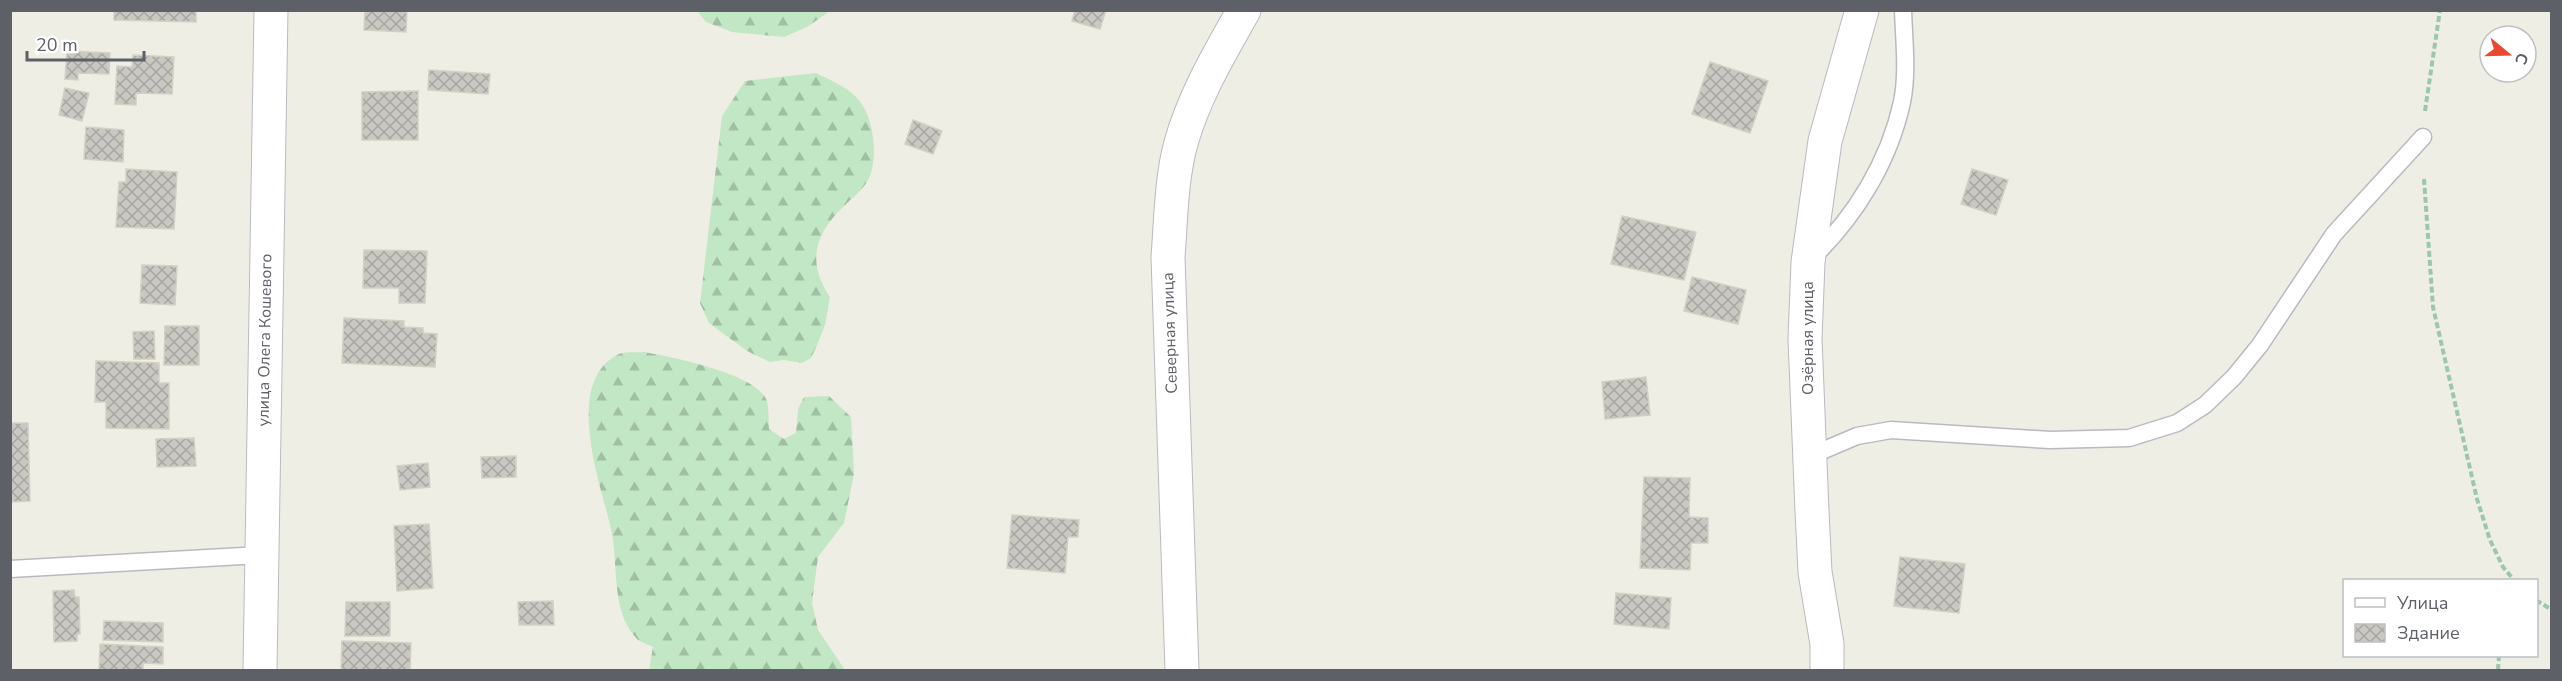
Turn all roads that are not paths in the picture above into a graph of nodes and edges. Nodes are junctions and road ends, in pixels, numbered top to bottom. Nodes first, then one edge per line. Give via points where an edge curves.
1 (271, 10) edge
2 (1232, 10) edge
3 (1244, 10) edge
4 (1862, 10) edge
5 (1903, 10) edge
6 (1217, 59) junction
7 (2423, 137) road end
8 (1808, 262) junction
9 (1810, 456) junction
10 (261, 555) junction
11 (10, 569) edge
12 (260, 670) edge
13 (1182, 670) edge
14 (1827, 670) edge

1 - 10 street, улица Олега Кошевого
2 - 6 lane
3 - 6 street, Северная улица
4 - 8 street, Озёрная улица via 1825,141
5 - 8 lane via 1902,101 1891,137 1856,207
6 - 13 street, Северная улица via 1181,144 1168,257
7 - 9 lane via 2334,234 2234,377 2205,405 2177,423 2129,438 2050,440 1890,430 1857,436
8 - 9 street, Озёрная улица via 1805,339
9 - 14 street, Озёрная улица via 1815,572 1827,644
10 - 11 lane
10 - 12 street, улица Олега Кошевого

